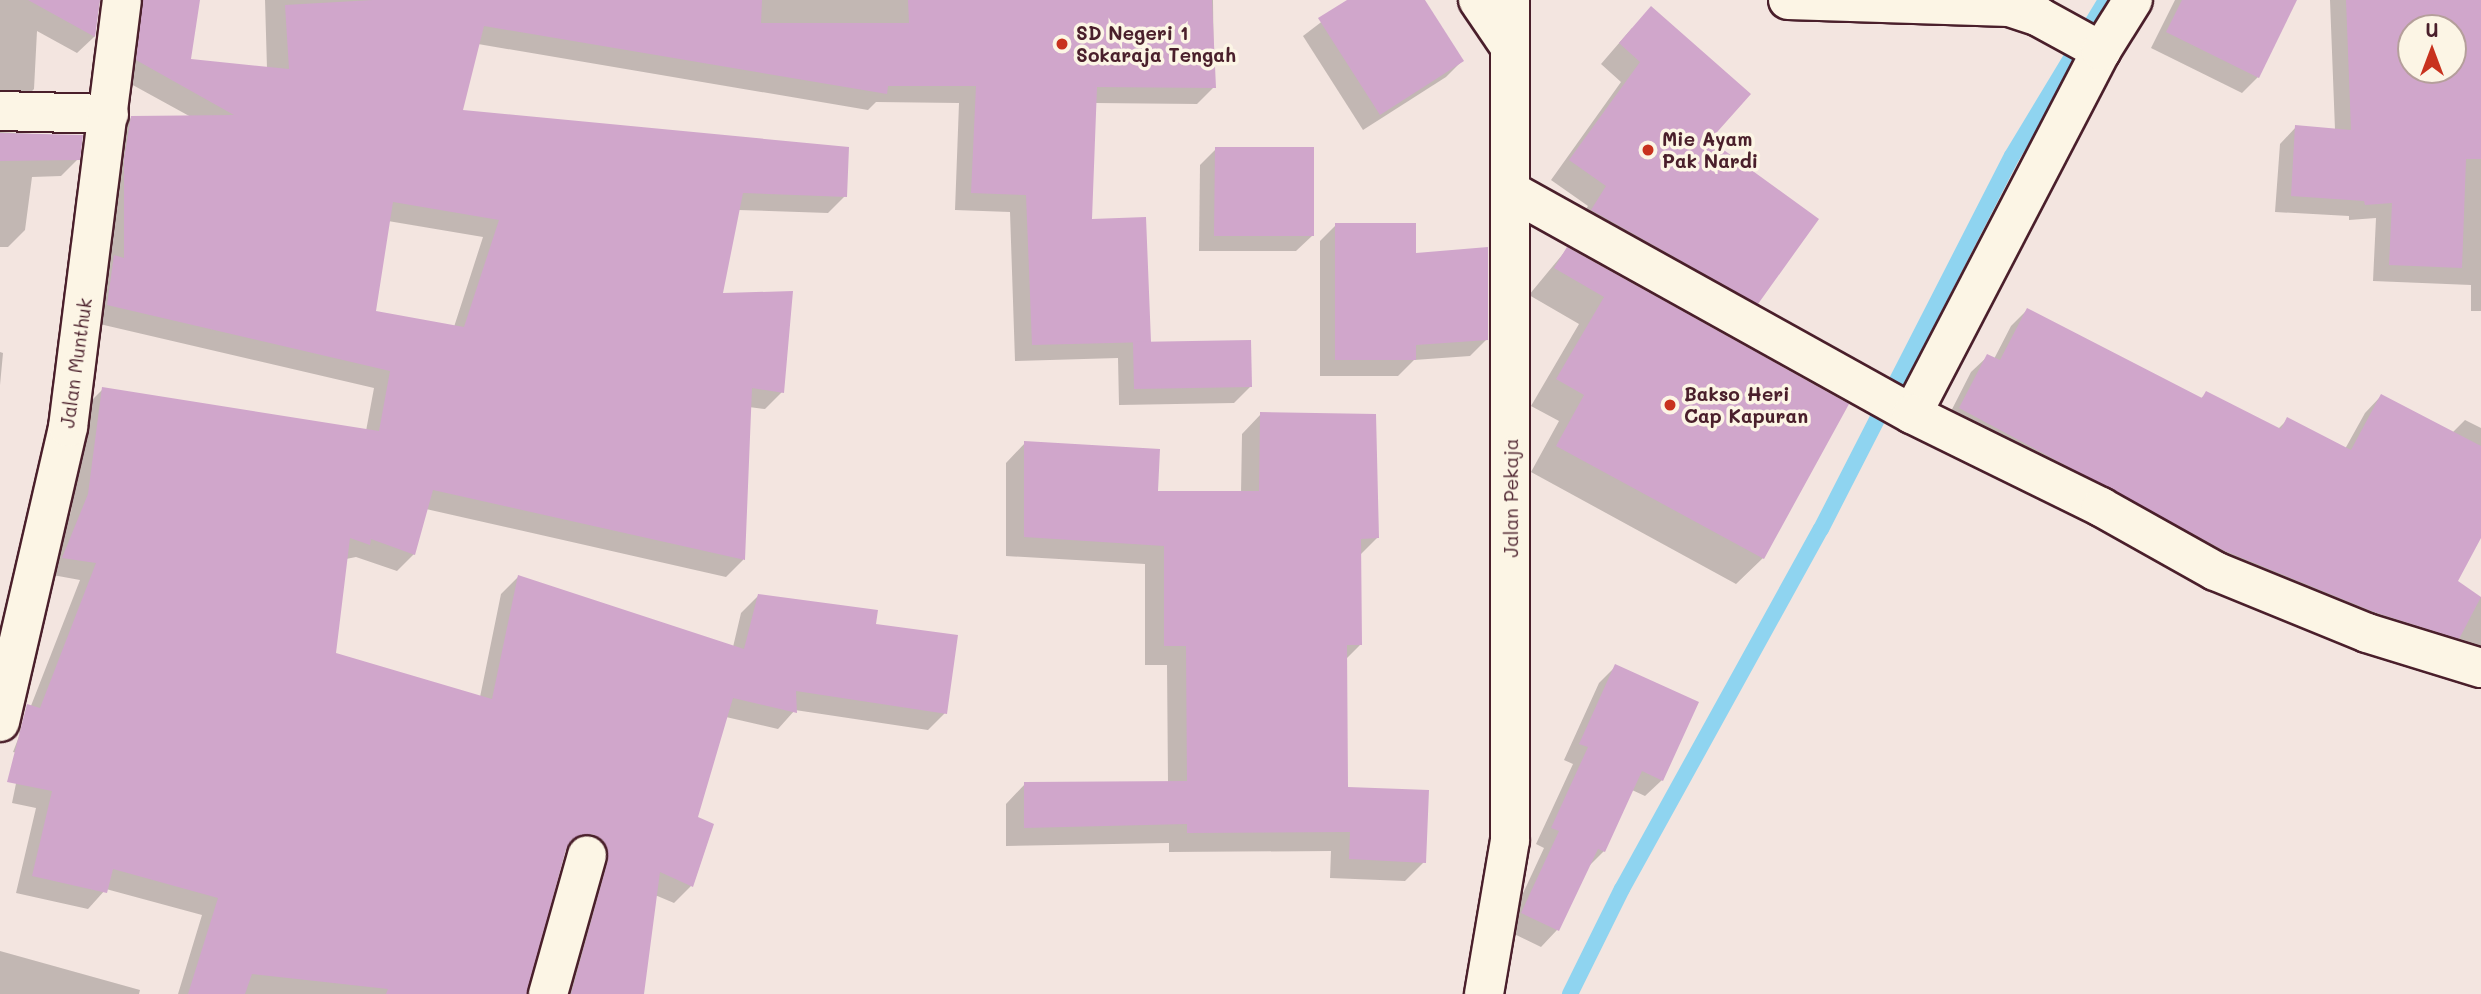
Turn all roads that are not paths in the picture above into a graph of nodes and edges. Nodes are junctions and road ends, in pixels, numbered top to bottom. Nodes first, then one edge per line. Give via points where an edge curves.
1 (122, 0) edge
2 (1478, 0) edge
3 (1510, 0) edge
4 (1788, 0) edge
5 (2133, 0) edge
6 (1508, 44) junction
7 (2099, 50) junction
8 (0, 111) edge
9 (109, 114) junction
10 (1511, 191) junction
11 (1909, 412) junction
12 (2481, 668) edge
13 (0, 722) edge
14 (587, 855) dead end
15 (548, 994) edge
16 (1484, 994) edge

1 - 9 street, Jalan Munthuk
2 - 6 street
3 - 6 street, Jalan Pekaja
4 - 7 street via 2009,7 2039,17
5 - 7 street
6 - 10 street, Jalan Pekaja
7 - 11 street
8 - 9 street
9 - 13 street, Jalan Munthuk via 68,427
10 - 11 street
10 - 16 street, Jalan Pekaja via 1510,841
11 - 12 street via 2101,507 2215,571 2367,633
14 - 15 street

